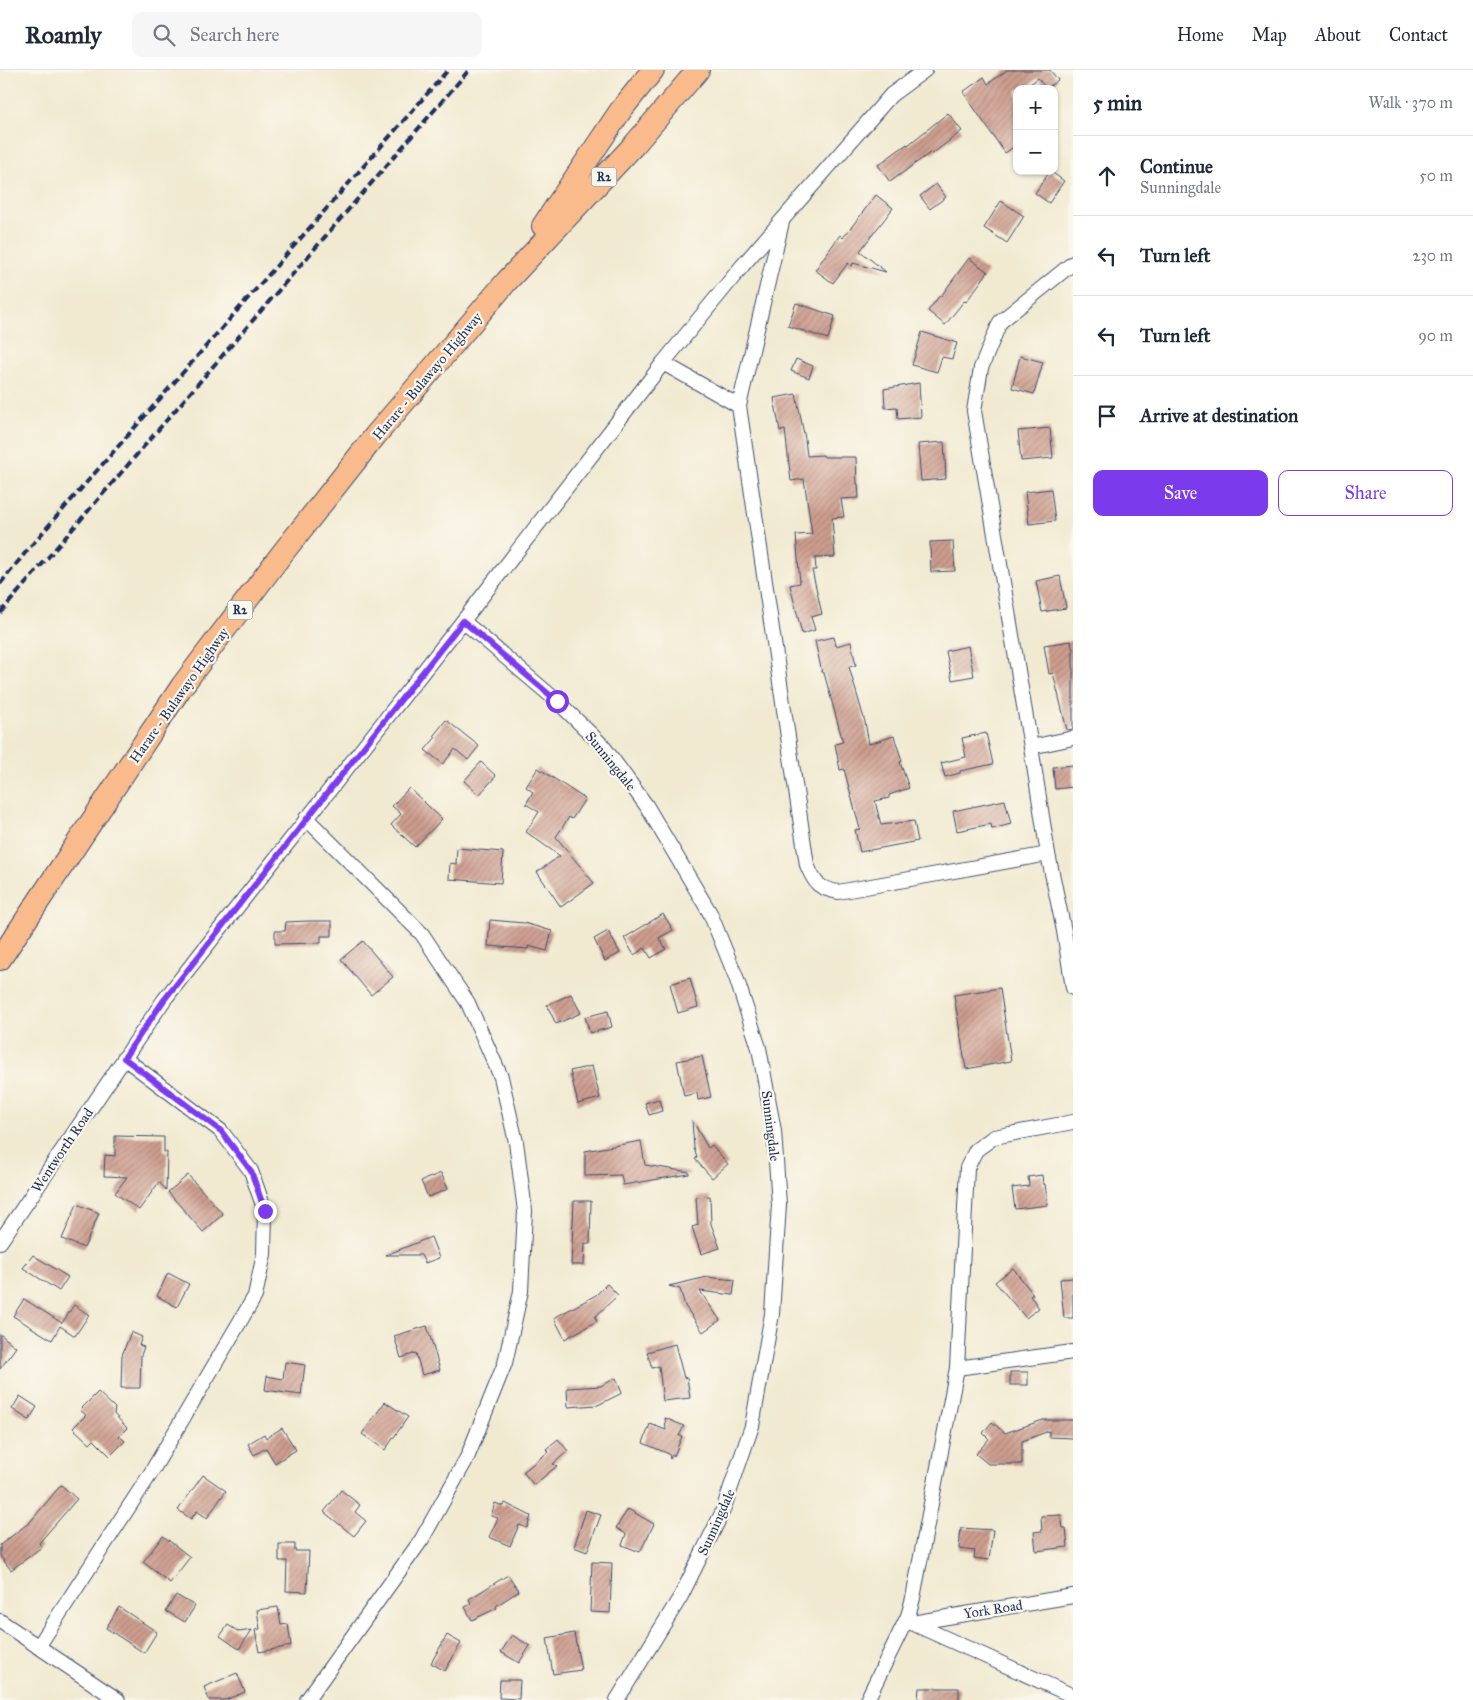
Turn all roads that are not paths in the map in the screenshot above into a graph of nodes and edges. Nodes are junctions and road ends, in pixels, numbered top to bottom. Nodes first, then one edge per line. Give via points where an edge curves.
1 (653, 70) edge
2 (698, 70) edge
3 (925, 70) edge
4 (782, 220) junction
5 (1073, 263) edge
6 (507, 281) junction
7 (663, 363) junction
8 (739, 406) junction
9 (463, 621) junction
10 (1073, 738) edge
11 (1031, 747) junction
12 (306, 818) junction
13 (1048, 854) junction
14 (1068, 930) edge
15 (0, 959) edge
16 (1073, 988) edge
17 (124, 1058) junction
18 (1073, 1122) edge
19 (0, 1242) edge
20 (1073, 1352) edge
21 (957, 1368) junction
22 (1073, 1596) edge
23 (910, 1619) junction
24 (0, 1622) edge
25 (38, 1647) junction
26 (1073, 1696) edge
27 (118, 1700) edge
28 (307, 1700) edge
29 (617, 1700) edge
30 (868, 1700) edge

1 - 6 highway, Harare - Bulawayo Highway / R2 via 621,110
2 - 6 highway, Harare - Bulawayo Highway / R2 via 635,144
3 - 4 street, Wentworth Road via 891,95
4 - 7 street, Wentworth Road
4 - 8 street
5 - 11 street via 1000,322 981,368 974,411
6 - 15 highway, Harare - Bulawayo Highway / R2 via 375,436 182,686
7 - 8 street
7 - 9 street, Wentworth Road
8 - 13 street via 807,865 814,881 824,890 838,892
9 - 12 street, Wentworth Road
9 - 29 street, Sunningdale via 557,701 603,746 646,805 710,913 736,977 759,1048 774,1130 779,1205 772,1314 752,1426 710,1538 681,1596
10 - 11 street
11 - 13 street
12 - 17 street, Wentworth Road via 164,1000
12 - 28 street via 422,934 468,1003 501,1077 516,1142 525,1211 521,1292 505,1362 467,1458 422,1539
13 - 14 street
14 - 16 street
17 - 19 street, Wentworth Road
17 - 25 street via 221,1131 251,1171 265,1211 264,1254 255,1296 149,1476
18 - 21 street via 994,1137 976,1150 968,1168
20 - 21 street
21 - 23 street
22 - 23 street, York Road
23 - 26 street
23 - 30 street
24 - 25 street
25 - 27 street

